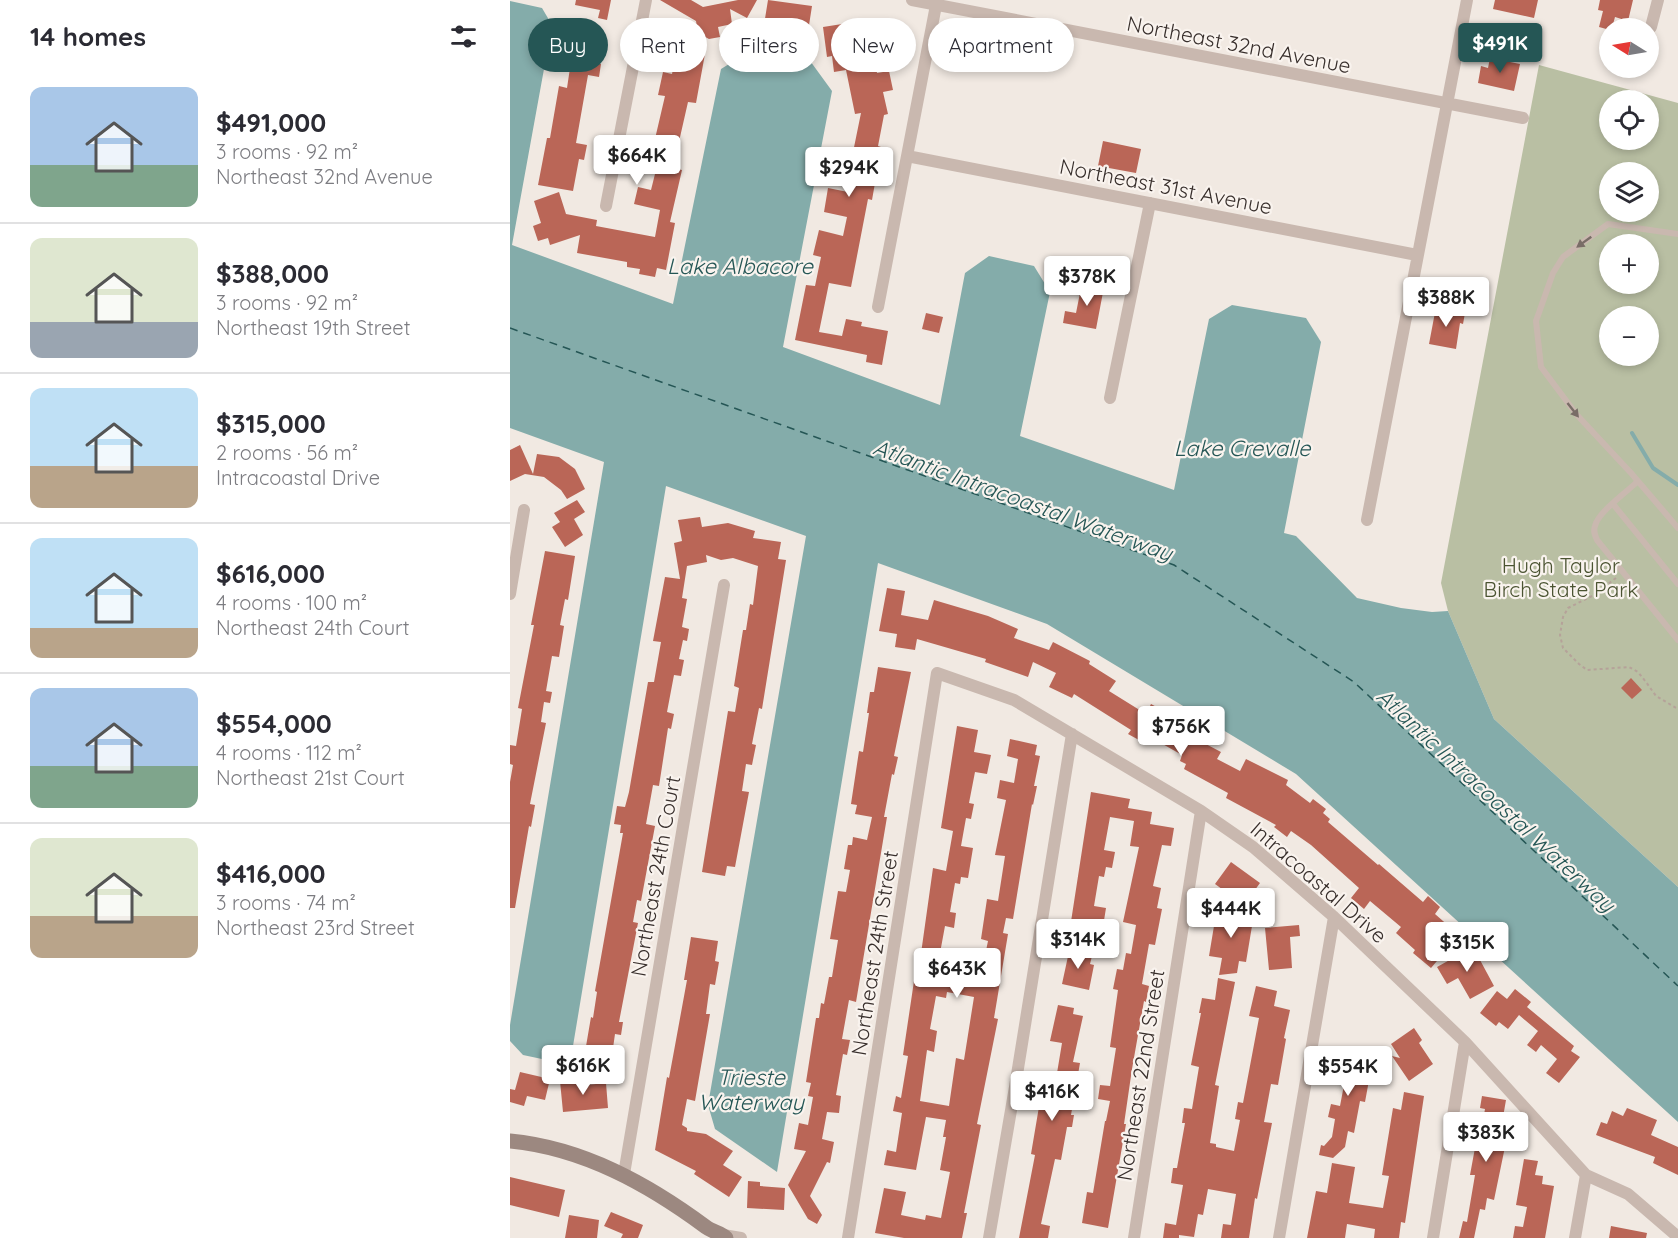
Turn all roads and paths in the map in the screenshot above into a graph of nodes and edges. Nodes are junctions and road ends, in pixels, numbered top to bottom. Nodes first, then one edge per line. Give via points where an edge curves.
1 (646, 0) edge
2 (912, 0) edge
3 (1467, 0) edge
4 (1658, 0) edge
5 (937, 2) edge
6 (1653, 18) edge
7 (1447, 104) junction
8 (1523, 118) dead end
9 (907, 156) junction
10 (1150, 203) junction
11 (606, 206) dead end
12 (1678, 234) edge
13 (1417, 255) junction
14 (878, 307) dead end
15 (1110, 398) dead end
16 (1638, 481) junction
17 (1613, 504) junction
18 (524, 510) dead end
19 (1366, 520) dead end
20 (1678, 528) edge
21 (1624, 573) junction
22 (1678, 584) edge
23 (724, 585) dead end
24 (510, 594) edge
25 (1678, 640) edge
26 (938, 673) joint
27 (1678, 709) edge
28 (1072, 734) junction
29 (1201, 811) junction
30 (1334, 917) junction
31 (1465, 1041) junction
32 (510, 1141) edge
33 (624, 1174) junction
34 (1586, 1175) junction
35 (719, 1236) edge
36 (1678, 1237) edge
37 (741, 1238) edge
38 (848, 1238) edge
39 (988, 1238) edge
40 (1134, 1238) edge
41 (1279, 1238) edge
42 (1432, 1238) edge
43 (1575, 1238) edge

1 - 11 street
2 - 5 street, Northeast 32nd Avenue
3 - 7 street
4 - 6 street
5 - 7 street, Northeast 32nd Avenue
5 - 9 street
7 - 8 street, Northeast 32nd Avenue
7 - 13 street
9 - 10 street, Northeast 31st Avenue
9 - 14 street
10 - 13 street, Northeast 31st Avenue
10 - 15 street
12 -> 16 lane via 1608,224 1563,257 1536,321 1541,367 1577,415
13 - 19 street
16 - 17 lane
16 - 20 lane
17 - 21 lane via 1595,523 1594,532
17 - 22 lane
18 - 24 street
21 - 25 lane
21 - 27 path via 1568,608 1560,626 1563,648 1587,670 1629,667 1656,696
23 - 33 street, Northeast 24th Court
26 - 28 street, Intracoastal Drive via 1014,700
26 - 38 street, Northeast 24th Street
28 - 29 street, Intracoastal Drive
28 - 39 street
29 - 30 street, Intracoastal Drive via 1253,846
29 - 40 street, Northeast 22nd Street
30 - 31 street, Intracoastal Drive
30 - 41 street
31 - 34 street, Intracoastal Drive
31 - 42 street
32 - 33 street via 561,1150
33 - 35 street via 677,1205
34 - 36 street, Intracoastal Drive via 1628,1194
34 - 43 street
35 - 37 street

